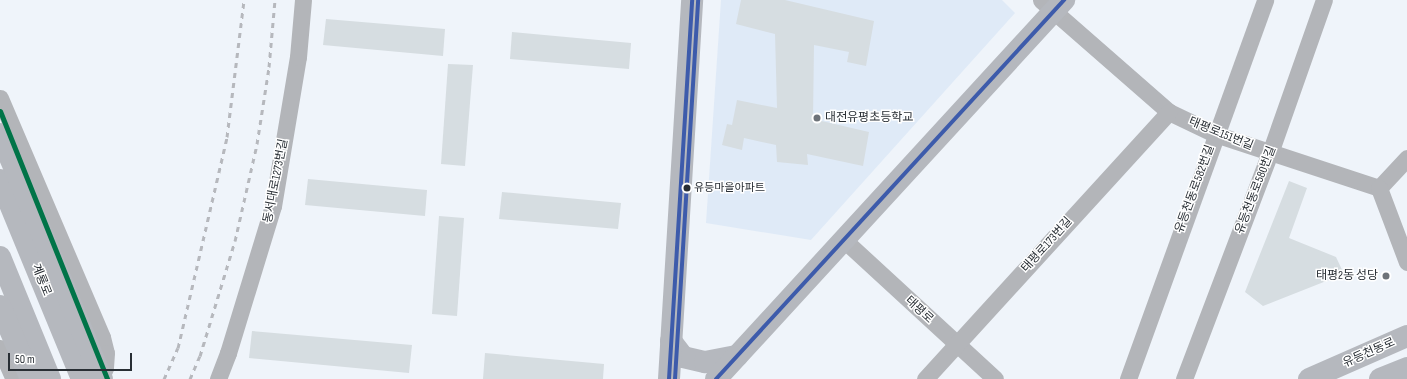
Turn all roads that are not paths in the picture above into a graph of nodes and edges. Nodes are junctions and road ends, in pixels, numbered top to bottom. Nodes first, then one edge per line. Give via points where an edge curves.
1 (303, 0) edge
2 (692, 0) edge
3 (1265, 0) edge
4 (1324, 0) edge
5 (1053, 4) edge
6 (0, 98) edge
7 (1169, 112) junction
8 (0, 134) edge
9 (1215, 134) junction
10 (1270, 153) junction
11 (1407, 158) edge
12 (8, 175) edge
13 (1379, 188) junction
14 (844, 240) junction
15 (0, 257) edge
16 (1407, 262) edge
17 (0, 306) edge
18 (1407, 336) edge
19 (671, 342) junction
20 (957, 344) junction
21 (0, 348) edge
22 (737, 356) junction
23 (1407, 368) edge
24 (14, 379) edge
25 (31, 379) edge
26 (50, 379) edge
27 (82, 379) edge
28 (101, 379) edge
29 (218, 379) edge
30 (669, 379) edge
31 (716, 379) edge
32 (925, 379) edge
33 (995, 379) edge
34 (1128, 379) edge
35 (1184, 379) edge
36 (1308, 379) edge
37 (1380, 379) edge

1 - 29 street, 동서대로1273번길 via 298,57 273,206
2 - 19 main road
3 - 9 street, 유등천동로582번길
4 - 10 street, 유등천동로580번길
5 - 7 street, 태평로151번길
5 - 14 main road
6 - 28 street via 102,338 106,353
7 - 9 street, 태평로151번길
7 - 20 street, 태평로173번길
8 - 12 main road
9 - 10 street, 태평로151번길
9 - 34 street, 유등천동로582번길
10 - 13 street, 태평로151번길
10 - 35 street, 유등천동로580번길
11 - 13 street
12 - 27 main road, 계룡로
12 - 28 main road, bridge
13 - 16 street
14 - 20 street, 태평로
14 - 22 main road
15 - 26 main road
17 - 25 main road
18 - 36 main road, 유등천동로
19 - 22 main road via 683,357 705,362
19 - 30 main road
20 - 32 street, 태평로173번길
20 - 33 street, 태평로
21 - 24 street
22 - 31 main road
23 - 37 main road

